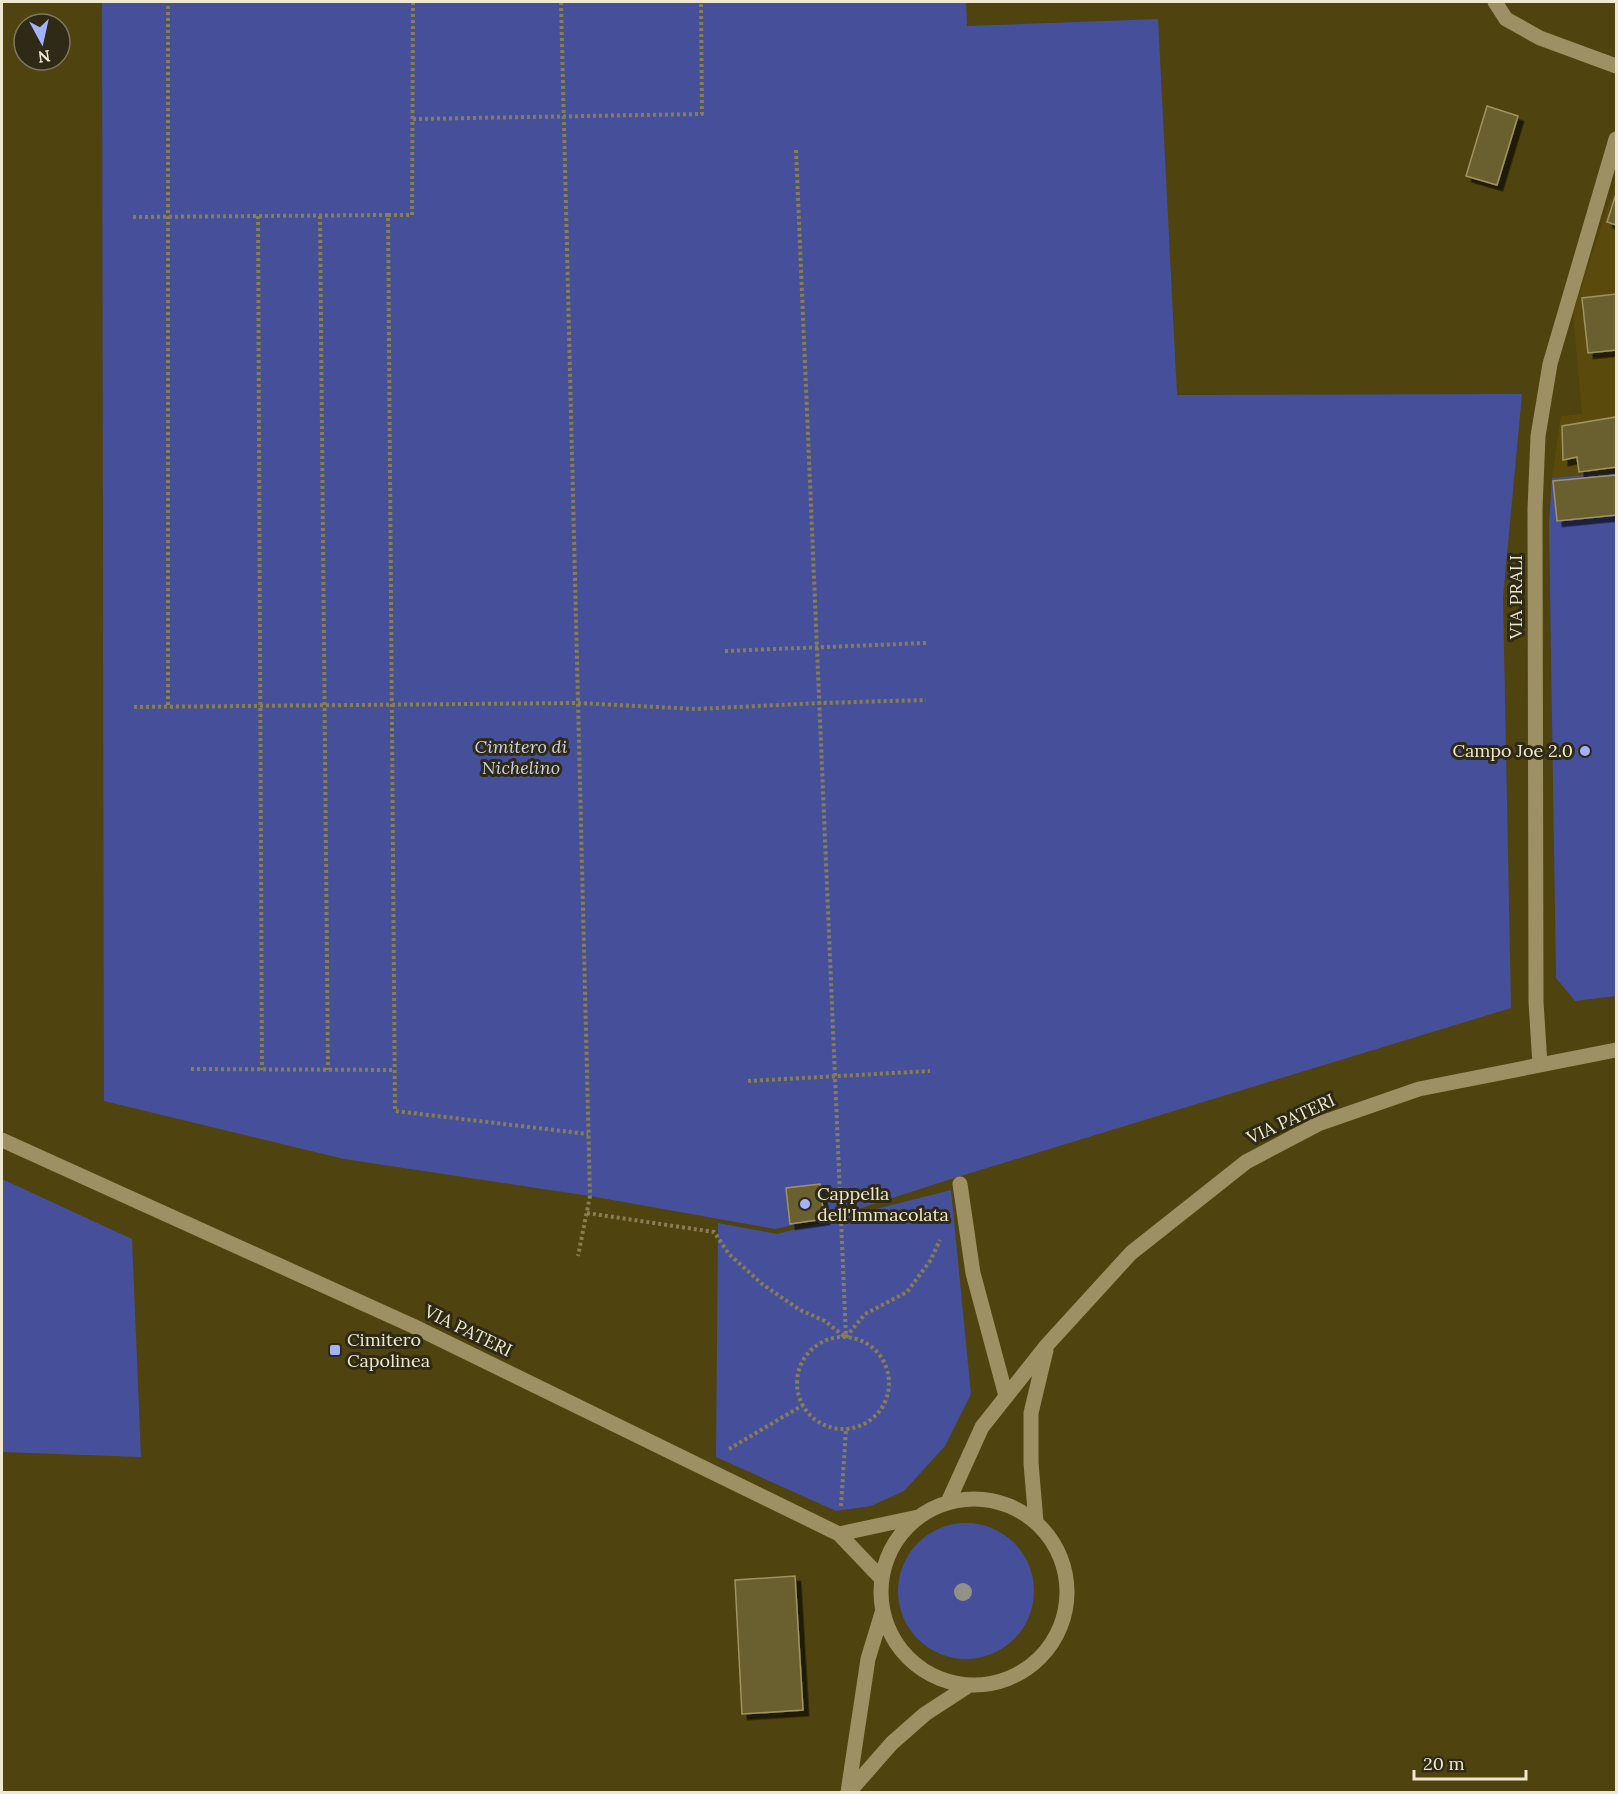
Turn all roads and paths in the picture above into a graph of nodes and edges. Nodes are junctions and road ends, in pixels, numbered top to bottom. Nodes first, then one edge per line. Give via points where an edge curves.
1 (168, 2) edge
2 (413, 2) edge
3 (561, 2) edge
4 (701, 2) edge
5 (1495, 2) edge
6 (1617, 66) edge
7 (564, 116) junction
8 (413, 119) junction
9 (1617, 139) edge
10 (796, 150) dead end
11 (320, 215) junction
12 (388, 215) junction
13 (258, 216) junction
14 (133, 217) dead end
15 (168, 217) junction
16 (926, 643) dead end
17 (816, 646) junction
18 (725, 651) dead end
19 (926, 700) dead end
20 (578, 703) junction
21 (820, 703) junction
22 (168, 705) junction
23 (392, 705) junction
24 (261, 706) junction
25 (325, 706) junction
26 (134, 707) dead end
27 (1617, 1050) edge
28 (1539, 1065) junction
29 (191, 1070) dead end
30 (262, 1070) junction
31 (328, 1070) junction
32 (395, 1070) junction
33 (930, 1071) dead end
34 (835, 1076) junction
35 (748, 1081) dead end
36 (588, 1134) junction
37 (2, 1140) edge
38 (960, 1184) dead end
39 (586, 1213) junction
40 (964, 1220) junction
41 (578, 1256) dead end
42 (846, 1338) junction
43 (1047, 1345) junction
44 (1006, 1396) junction
45 (803, 1405) junction
46 (846, 1429) junction
47 (702, 1468) junction
48 (948, 1502) junction
49 (918, 1517) junction
50 (1036, 1522) junction
51 (839, 1534) junction
52 (881, 1578) junction
53 (882, 1613) junction
54 (968, 1686) junction
55 (849, 1792) edge

1 - 15 path
2 - 8 path
3 - 7 path
4 - 7 path via 702,114
5 - 6 street via 1506,19 1540,38
7 - 8 path
7 - 20 path
8 - 12 path via 412,215
9 - 28 street, VIA PRALI via 1550,364 1538,436 1535,509
10 - 17 path
11 - 12 path
11 - 13 path
11 - 25 path
12 - 23 path
13 - 15 path
13 - 24 path
14 - 15 path
15 - 22 path
16 - 17 path
17 - 18 path
17 - 21 path
19 - 21 path
20 - 21 path via 696,709
20 - 23 path
20 - 36 path
21 - 34 path
22 - 24 path
22 - 26 path
23 - 25 path
23 - 32 path
24 - 25 path
24 - 30 path
25 - 31 path
27 - 28 street, VIA PATERI
28 - 43 street, VIA PATERI via 1419,1089 1318,1124 1246,1162 1131,1253
29 - 30 path
30 - 31 path
31 - 32 path
32 - 36 path via 395,1111
33 - 34 path
34 - 35 path
34 - 42 path
36 - 39 path via 590,1196
37 - 47 street, VIA PATERI via 413,1326
38 - 40 street
39 - 41 path
39 - 42 path via 714,1232 729,1254 762,1284 800,1310 825,1320
40 - 42 path via 944,1232 930,1261 907,1292 865,1314
40 - 44 street via 973,1273
42 - 45 path via 821,1343 802,1363 798,1391
42 - 46 path via 872,1347 881,1357 890,1383 881,1409 866,1423
43 - 44 street, VIA PATERI
43 - 50 street, VIA PATERI via 1031,1413
44 - 48 street, VIA PATERI via 982,1427
45 - 46 path via 820,1424
45 - 47 path
46 - 51 path
47 - 51 street, VIA PATERI
48 - 49 street
48 - 50 street via 971,1498 995,1501
49 - 51 street
49 - 52 street via 900,1534
50 - 54 street via 1062,1560 1067,1582 1061,1628 1033,1665 1013,1677
51 - 52 street
52 - 53 street
53 - 54 street via 890,1635 904,1655 944,1682
53 - 55 street via 868,1659
54 - 55 street via 925,1714 892,1743

